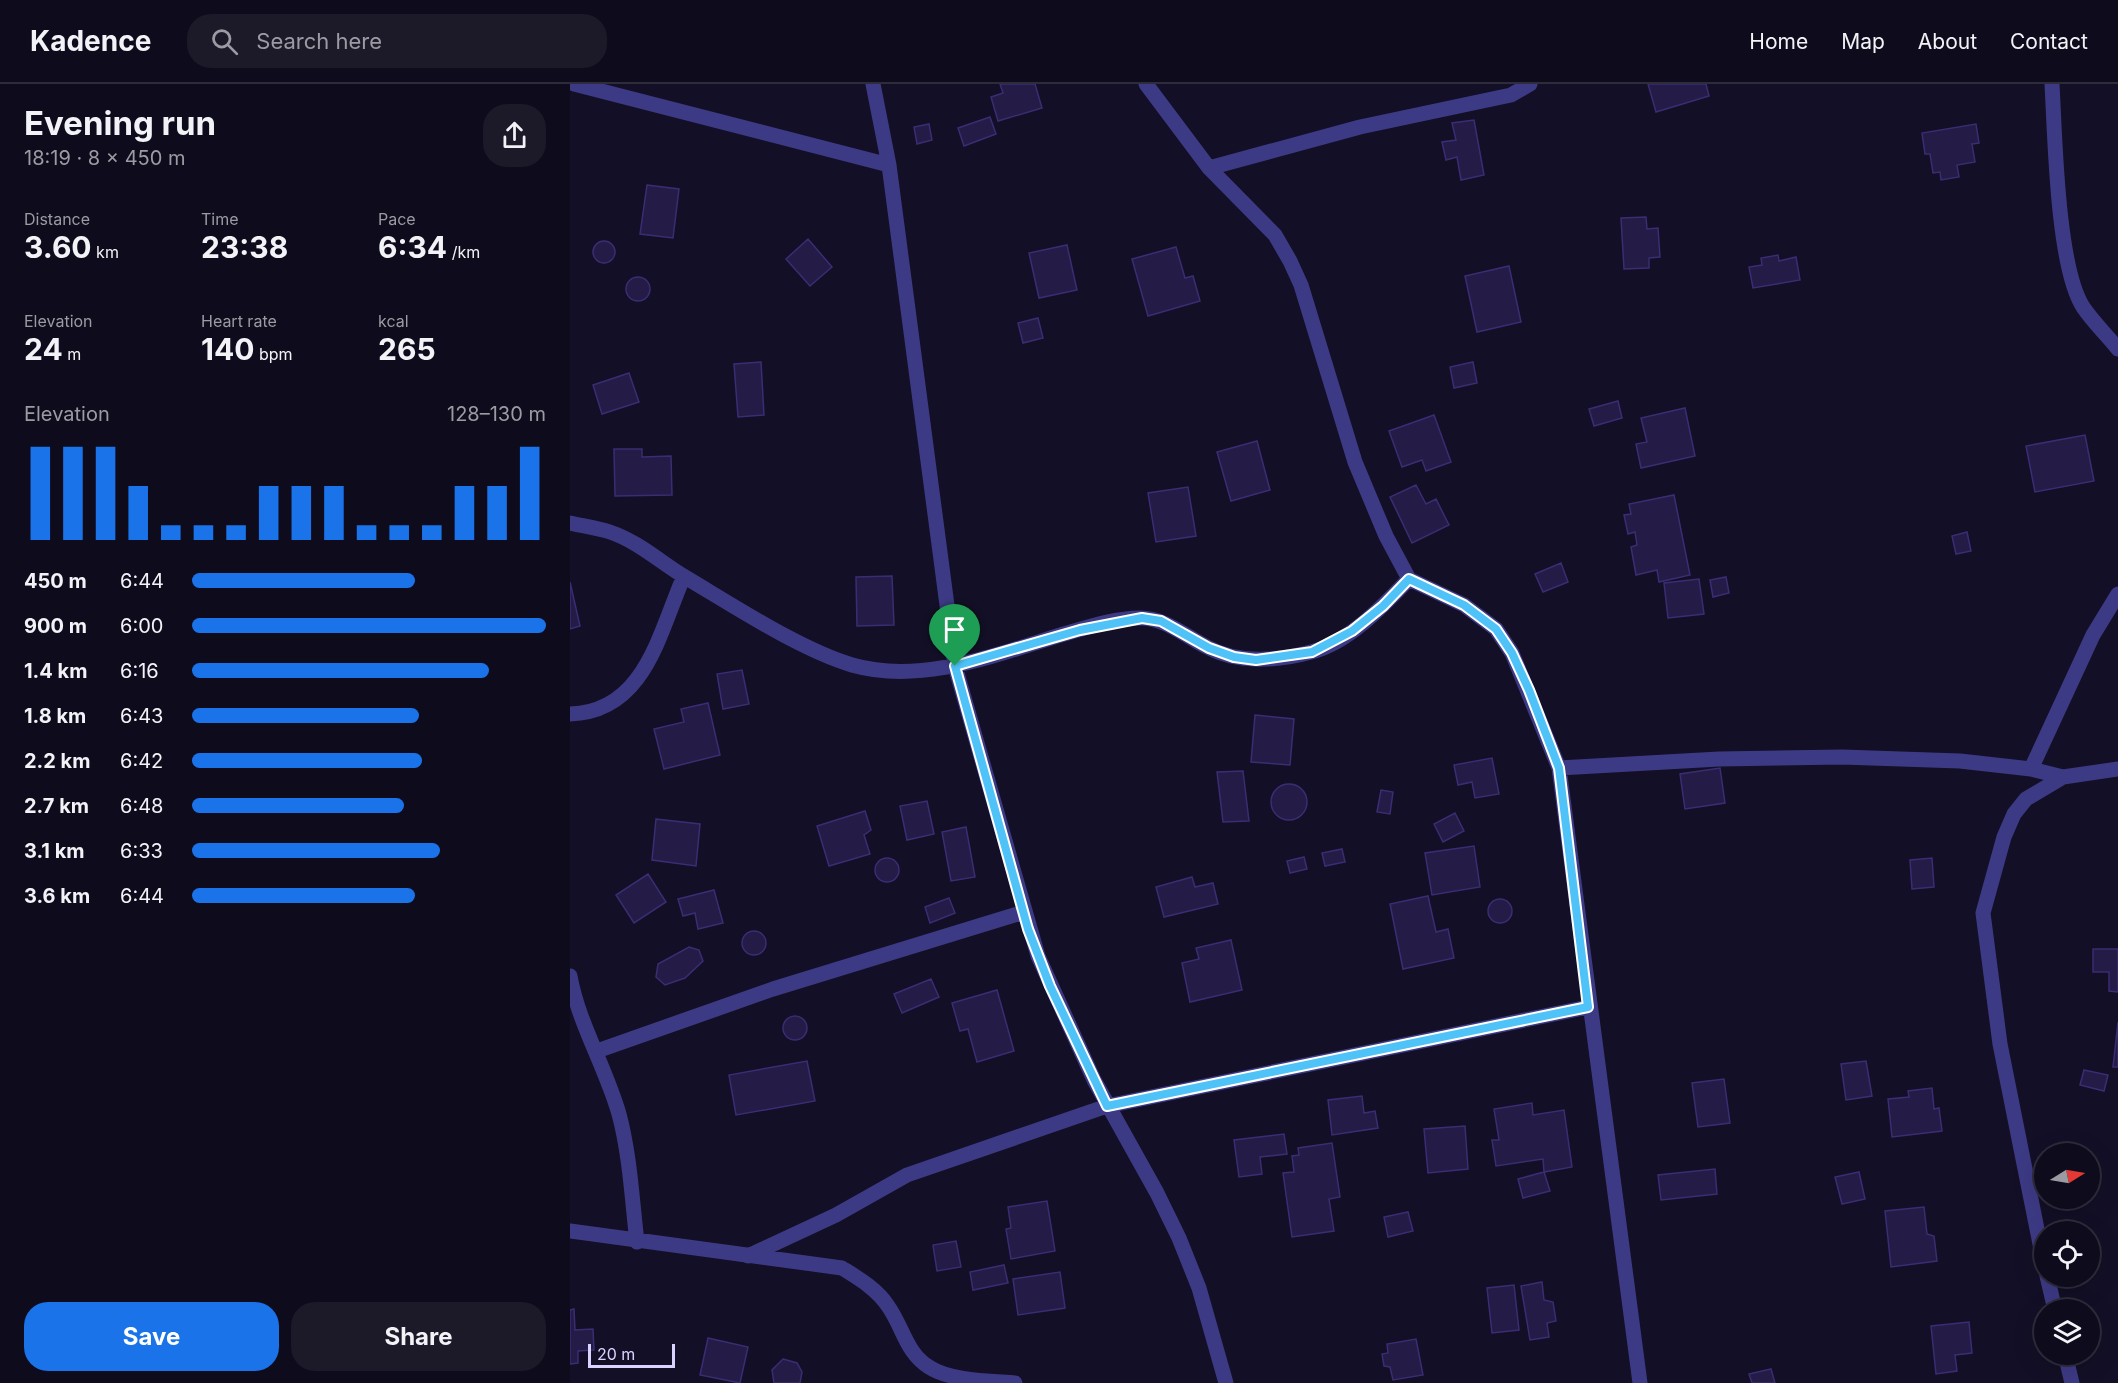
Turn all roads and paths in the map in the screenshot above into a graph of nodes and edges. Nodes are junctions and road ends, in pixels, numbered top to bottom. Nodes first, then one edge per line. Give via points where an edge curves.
1 (574, 84) edge
2 (873, 84) edge
3 (1146, 84) edge
4 (1530, 84) edge
5 (2052, 84) edge
6 (611, 88) edge
7 (889, 165) junction
8 (1209, 168) junction
9 (2118, 349) edge
10 (570, 523) edge
11 (684, 576) junction
12 (1409, 579) junction
13 (2118, 594) edge
14 (955, 666) junction
15 (570, 714) edge
16 (1559, 768) junction
17 (2031, 769) junction
18 (2118, 770) edge
19 (2063, 777) junction
20 (1024, 912) junction
21 (570, 976) edge
22 (1588, 1007) junction
23 (597, 1051) junction
24 (1107, 1106) junction
25 (2035, 1221) edge
26 (570, 1231) edge
27 (637, 1242) junction
28 (748, 1256) junction
29 (2068, 1365) edge
30 (1016, 1383) edge
31 (1226, 1383) edge
32 (1640, 1383) edge
33 (2072, 1383) edge

1 - 6 street
2 - 7 street
3 - 8 street
4 - 8 street via 1512,95 1360,127
5 - 9 street via 2061,210 2072,281 2082,306
6 - 7 street
7 - 14 street
8 - 12 street via 1275,235 1290,261 1354,462
10 - 11 street via 630,541
11 - 14 street via 819,654 840,661 884,669
11 - 15 street via 638,679 623,696 604,708
12 - 14 street via 1352,631 1312,652 1256,660 1234,657 1161,621 1142,618 1080,630
12 - 16 street via 1464,605 1496,629 1516,662
13 - 17 street via 2093,635
14 - 20 street
16 - 17 street via 1719,759 1842,758 1960,761
16 - 22 street
17 - 19 street
18 - 19 street
19 - 25 street via 2026,799 2014,814 1983,913 2000,1044
20 - 23 street via 773,989
20 - 24 street via 1050,986
21 - 23 street
22 - 24 street
22 - 32 street
23 - 27 street via 619,1116
24 - 28 street via 907,1175 836,1215
24 - 31 street via 1179,1238 1199,1288
26 - 27 street
27 - 28 street
28 - 30 street via 842,1268 888,1305 911,1351 930,1368 961,1378
29 - 33 street

